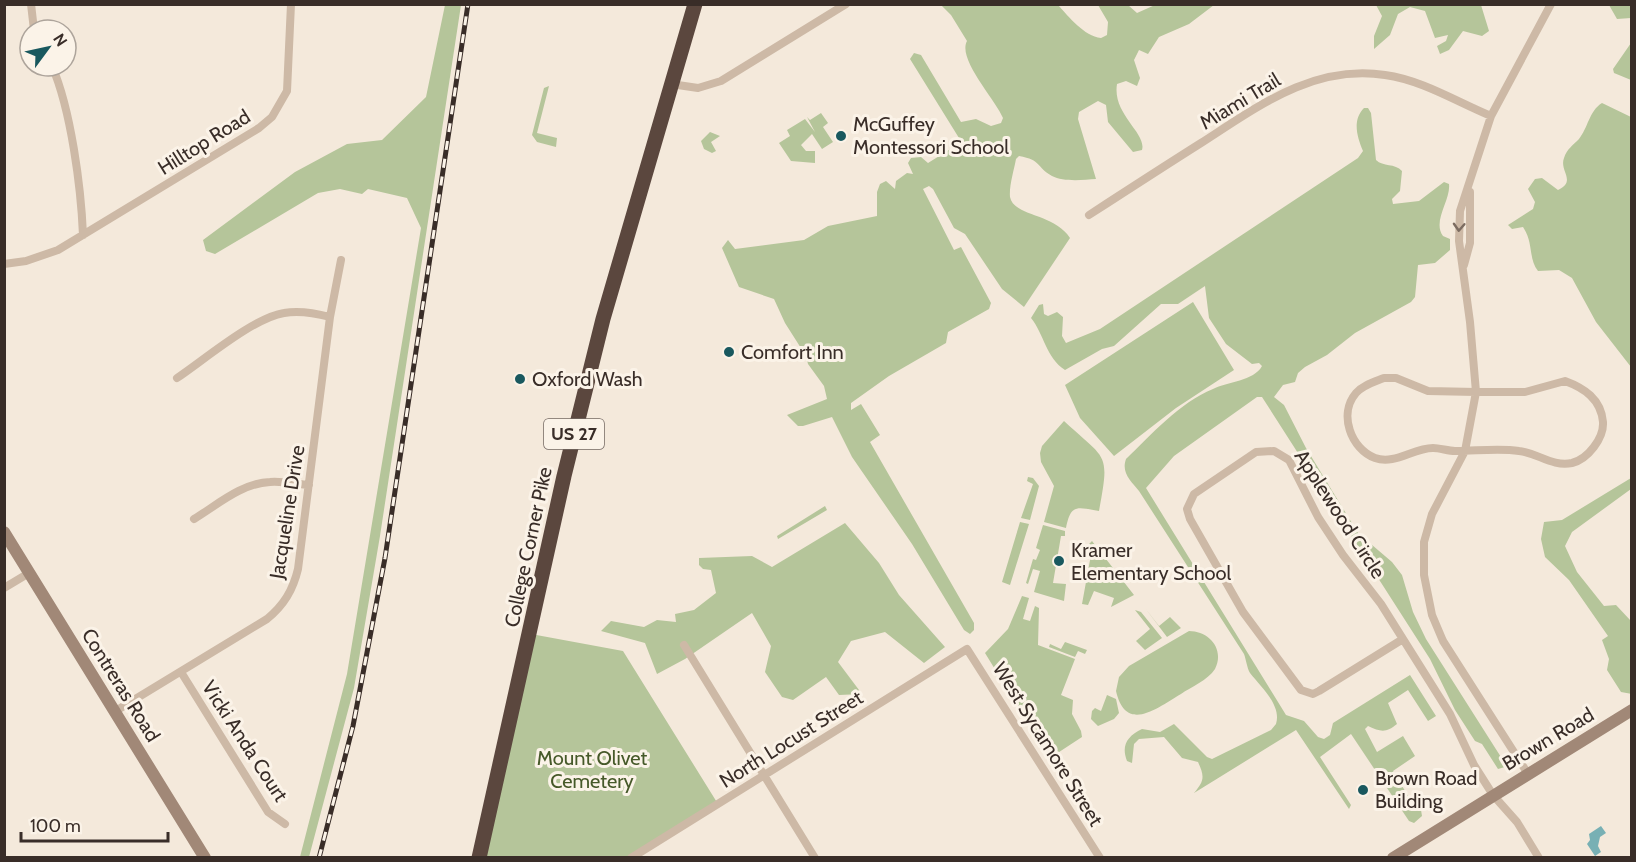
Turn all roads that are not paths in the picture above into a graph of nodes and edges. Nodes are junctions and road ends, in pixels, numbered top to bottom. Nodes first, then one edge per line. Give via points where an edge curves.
1 (291, 4) edge
2 (695, 4) edge
3 (846, 4) edge
4 (1551, 4) edge
5 (56, 78) edge
6 (670, 84) junction
7 (1491, 117) junction
8 (1089, 215) dead end
9 (83, 235) junction
10 (341, 260) dead end
11 (4, 264) edge
12 (330, 317) junction
13 (177, 378) dead end
14 (1476, 392) junction
15 (1465, 451) junction
16 (309, 485) junction
17 (194, 519) dead end
18 (4, 532) edge
19 (29, 573) junction
20 (4, 588) edge
21 (1403, 639) junction
22 (684, 645) dead end
23 (967, 649) joint
24 (181, 672) junction
25 (1632, 710) edge
26 (114, 712) junction
27 (1528, 774) junction
28 (764, 776) junction
29 (1493, 795) junction
30 (285, 825) dead end
31 (205, 858) edge
32 (479, 858) edge
33 (631, 858) edge
34 (815, 858) edge
35 (1100, 858) edge
36 (1393, 858) edge
37 (1539, 858) edge

1 - 9 street, Hilltop Road via 287,92 272,117
2 - 6 highway, College Corner Pike / US 27
3 - 6 street via 721,81 698,88
4 - 7 street
5 - 9 street via 81,193
6 - 32 highway, College Corner Pike / US 27 via 603,319 564,476
7 - 8 street, Miami Trail via 1387,75 1359,72 1331,76 1284,91
7 - 14 street via 1460,211 1459,242
9 - 11 street, Hilltop Road via 58,250
10 - 12 street, Jacqueline Drive
12 - 13 street via 283,313 260,321
12 - 16 street, Jacqueline Drive
14 - 15 street
14 - 15 street via 1428,391 1396,378 1384,378 1368,383 1349,406 1350,434 1360,448 1377,458 1388,460 1434,448
14 - 15 street via 1525,392 1565,381 1589,393 1598,406 1603,422 1601,435 1585,457 1574,462 1548,461 1518,450
15 - 27 street via 1432,514 1424,542 1424,575 1432,615 1443,641
16 - 17 street via 256,483
16 - 24 street, Jacqueline Drive via 298,569 287,599 267,620
18 - 19 street, Contreras Road
19 - 20 street
19 - 26 street, Contreras Road
21 - 21 street, Applewood Circle via 1318,517 1297,472 1282,454 1256,452 1194,494 1187,510 1212,560 1243,612 1301,690 1313,694
21 - 29 street, Applewood Circle via 1450,714
22 - 28 street
23 - 28 street, North Locust Street
23 - 35 street, West Sycamore Street
24 - 26 street, Jacqueline Drive
24 - 30 street, Vicki Anda Court via 268,812
25 - 27 street, Brown Road
26 - 31 street, Contreras Road
27 - 29 street, Brown Road
28 - 33 street, North Locust Street
28 - 34 street
29 - 36 street, Brown Road
29 - 37 street, Applewood Circle via 1517,822

